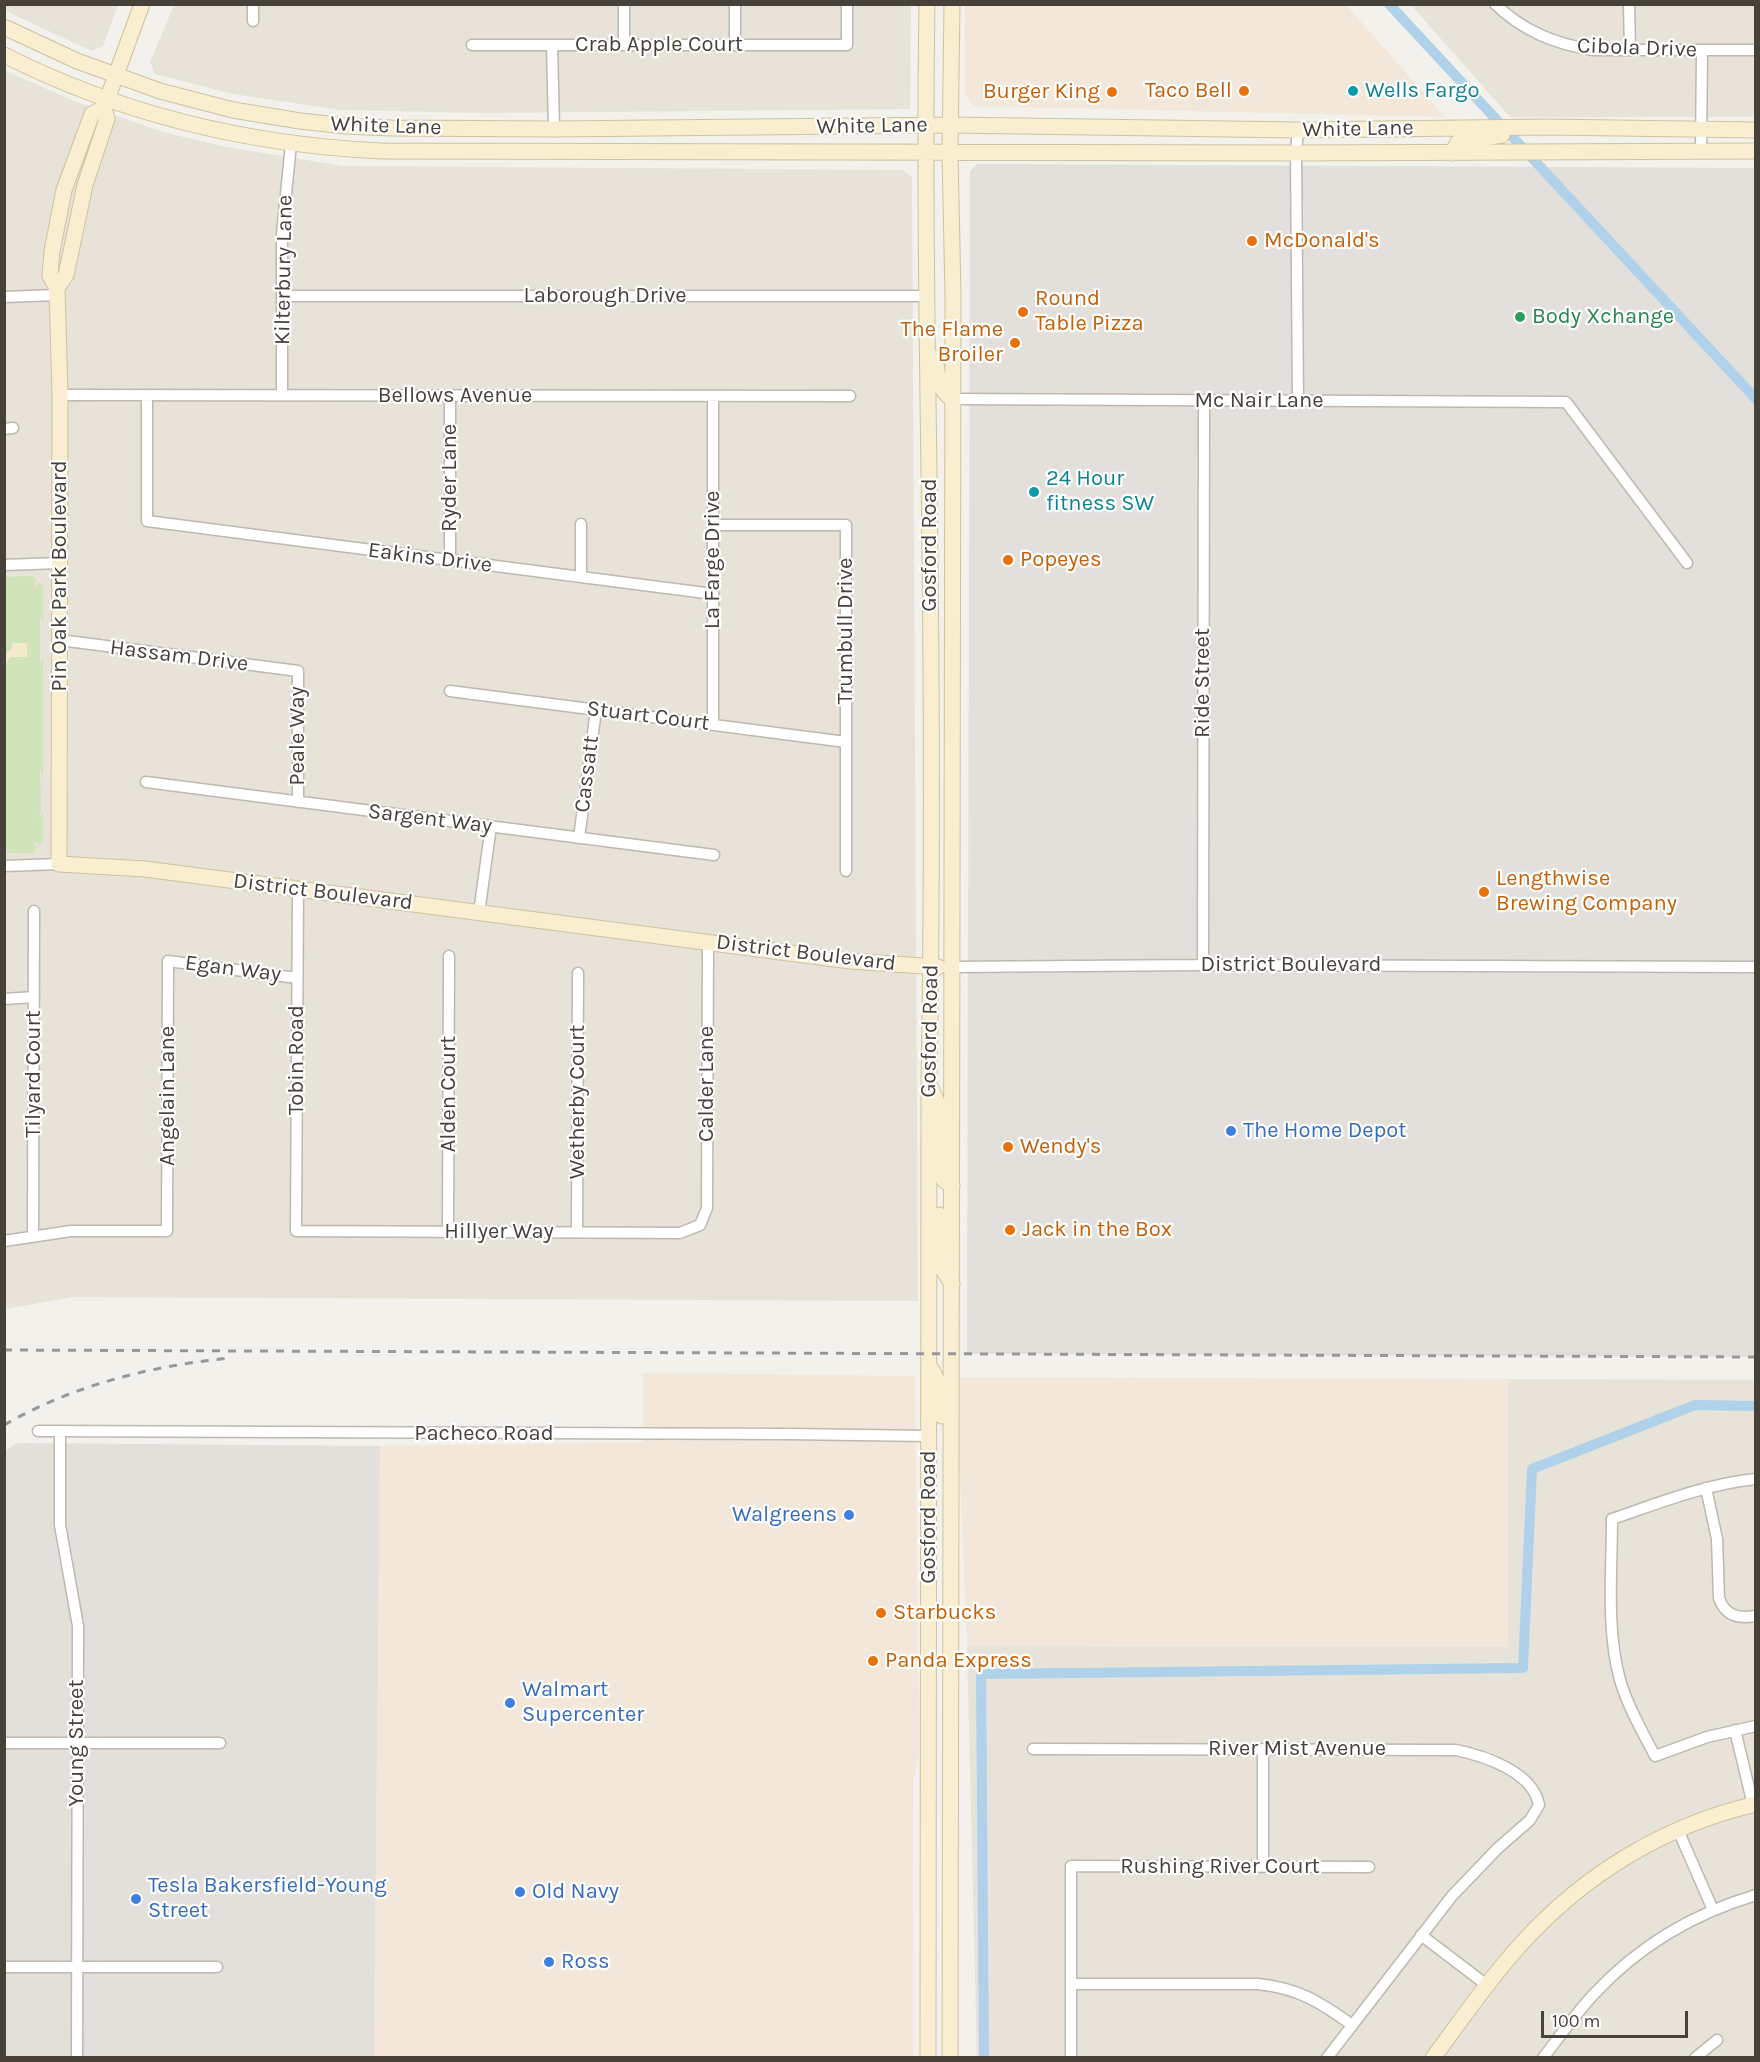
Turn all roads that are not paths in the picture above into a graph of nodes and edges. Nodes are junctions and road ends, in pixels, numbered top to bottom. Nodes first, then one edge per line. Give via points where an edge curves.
1 (142, 4) edge
2 (253, 4) edge
3 (624, 4) edge
4 (735, 4) edge
5 (847, 4) edge
6 (927, 4) edge
7 (952, 4) edge
8 (1495, 4) edge
9 (1629, 4) edge
10 (253, 21) dead end
11 (4, 27) edge
12 (472, 45) dead end
13 (552, 45) junction
14 (624, 45) junction
15 (735, 45) junction
16 (1630, 50) junction
17 (1702, 50) junction
18 (1755, 51) edge
19 (4, 55) edge
20 (117, 77) junction
21 (105, 104) junction
22 (925, 125) junction
23 (951, 125) junction
24 (554, 129) junction
25 (1298, 130) junction
26 (1701, 130) junction
27 (1755, 130) edge
28 (1467, 140) junction
29 (291, 144) junction
30 (1701, 151) junction
31 (1755, 151) edge
32 (925, 153) junction
33 (950, 153) junction
34 (1296, 153) junction
35 (57, 292) junction
36 (282, 296) junction
37 (4, 297) edge
38 (927, 303) junction
39 (60, 395) junction
40 (147, 395) junction
41 (282, 395) junction
42 (450, 396) junction
43 (713, 396) junction
44 (850, 396) dead end
45 (952, 399) junction
46 (1204, 401) junction
47 (1298, 402) junction
48 (581, 524) dead end
49 (713, 525) junction
50 (450, 560) junction
51 (930, 562) junction
52 (60, 563) junction
53 (1687, 563) dead end
54 (4, 565) edge
55 (581, 577) junction
56 (713, 594) junction
57 (60, 640) junction
58 (298, 671) joint
59 (450, 691) dead end
60 (951, 709) junction
61 (596, 710) junction
62 (713, 725) junction
63 (846, 742) junction
64 (146, 782) dead end
65 (298, 802) junction
66 (491, 826) junction
67 (579, 838) junction
68 (714, 855) dead end
69 (59, 864) junction
70 (4, 866) edge
71 (846, 871) dead end
72 (298, 889) junction
73 (34, 911) dead end
74 (480, 913) junction
75 (708, 942) junction
76 (449, 956) dead end
77 (168, 961) joint
78 (1203, 965) junction
79 (931, 967) junction
80 (952, 967) junction
81 (1755, 967) edge
82 (578, 973) dead end
83 (297, 978) junction
84 (34, 997) junction
85 (4, 999) edge
86 (929, 1083) junction
87 (952, 1186) junction
88 (929, 1190) junction
89 (700, 1225) joint
90 (296, 1231) joint
91 (448, 1232) junction
92 (577, 1232) junction
93 (33, 1236) junction
94 (4, 1241) edge
95 (952, 1284) junction
96 (929, 1362) junction
97 (38, 1431) dead end
98 (60, 1431) junction
99 (929, 1436) junction
100 (951, 1441) junction
101 (1755, 1479) edge
102 (1706, 1488) junction
103 (951, 1527) junction
104 (1755, 1616) edge
105 (1755, 1726) edge
106 (1735, 1730) junction
107 (4, 1743) edge
108 (76, 1743) junction
109 (220, 1743) dead end
110 (1033, 1749) dead end
111 (1263, 1749) junction
112 (1754, 1804) edge
113 (1678, 1830) junction
114 (1263, 1867) junction
115 (1369, 1867) dead end
116 (1755, 1895) edge
117 (1713, 1910) junction
118 (1421, 1935) junction
119 (217, 1966) dead end
120 (4, 1967) edge
121 (76, 1968) junction
122 (1071, 1984) junction
123 (1488, 1986) junction
124 (1352, 2025) junction
125 (1717, 2040) dead end
126 (77, 2058) edge
127 (928, 2058) edge
128 (950, 2058) edge
129 (1071, 2058) edge
130 (1328, 2058) edge
131 (1433, 2058) edge
132 (1543, 2058) edge
133 (1695, 2058) edge

1 - 20 main road, Pin Oak Park Boulevard
2 - 10 street
3 - 14 street
4 - 15 street
5 - 15 street, Crab Apple Court via 847,45
6 - 22 main road, Gosford Road
7 - 23 main road, Gosford Road
8 - 16 street, Cibola Drive via 1521,26 1556,42 1593,50
9 - 16 street
11 - 20 main road, White Lane
12 - 13 street, Crab Apple Court
13 - 14 street, Crab Apple Court
13 - 24 street
14 - 15 street, Crab Apple Court
16 - 17 street, Cibola Drive
17 - 18 street, Cibola Drive
17 - 26 street
19 - 21 main road, White Lane
20 - 21 main road, Pin Oak Park Boulevard
20 - 24 main road, White Lane via 233,110 300,121 391,128
21 - 29 main road, White Lane
21 - 35 main road, Pin Oak Park Boulevard via 107,120 85,185 66,275
22 - 23 main road, White Lane
22 - 24 main road, White Lane
22 - 32 main road, Gosford Road
23 - 25 main road, White Lane
23 - 33 main road, Gosford Road
25 - 28 main road, White Lane
25 - 34 street
26 - 27 main road, White Lane
26 - 28 main road, White Lane via 1547,127
26 - 30 street
28 - 30 main road, White Lane via 1548,152
28 - 34 main road, White Lane via 1452,153
29 - 32 main road, White Lane via 382,151
29 - 36 street, Kilterbury Lane via 283,213
30 - 31 main road, White Lane
32 - 33 main road, White Lane
32 - 38 main road, Gosford Road
33 - 34 main road, White Lane
33 - 45 main road, Gosford Road
34 - 47 street
35 - 37 street
35 - 39 main road, Pin Oak Park Boulevard
36 - 38 street, Laborough Drive
36 - 41 street, Kilterbury Lane
38 - 45 main road via 939,382
38 - 51 main road, Gosford Road
39 - 40 street, Bellows Avenue
39 - 52 main road, Pin Oak Park Boulevard
40 - 41 street, Bellows Avenue
40 - 50 street, Eakins Drive via 147,521
41 - 42 street, Bellows Avenue
42 - 43 street, Bellows Avenue
42 - 50 street, Ryder Lane
43 - 44 street, Bellows Avenue
43 - 49 street, La Farge Drive
45 - 46 street, Mc Nair Lane
45 - 60 main road, Gosford Road
46 - 47 street, Mc Nair Lane
46 - 78 street, Ride Street
47 - 53 street, Mc Nair Lane via 1566,402
48 - 55 street
49 - 56 street, La Farge Drive
49 - 63 street, Trumbull Drive via 846,525
50 - 55 street, Eakins Drive
51 - 60 main road via 940,605 942,697
51 - 79 main road, Gosford Road
52 - 54 street
52 - 57 main road, Pin Oak Park Boulevard
55 - 56 street, Eakins Drive
56 - 62 street, La Farge Drive
57 - 58 street, Hassam Drive
57 - 69 main road, Pin Oak Park Boulevard
58 - 65 street, Peale Way
59 - 61 street, Stuart Court
60 - 80 main road, Gosford Road
61 - 62 street, Stuart Court
61 - 67 street, Cassatt
62 - 63 street, Stuart Court
63 - 71 street, Trumbull Drive
64 - 65 street, Sargent Way
65 - 66 street, Sargent Way
66 - 67 street, Sargent Way
66 - 74 street
67 - 68 street, Sargent Way
69 - 70 street, District Boulevard
69 - 72 main road, District Boulevard via 134,868
72 - 74 main road, District Boulevard
72 - 83 street, Tobin Road
73 - 84 street, Tilyard Court
74 - 75 main road, District Boulevard
75 - 79 main road, District Boulevard via 850,961
75 - 89 street, Calder Lane via 707,1208
76 - 91 street, Alden Court
77 - 83 street, Egan Way
77 - 93 street, Angelain Lane via 167,1231 71,1231
78 - 80 street, District Boulevard
78 - 81 street, District Boulevard
79 - 80 main road, District Boulevard
79 - 86 main road, Gosford Road
80 - 87 main road, Gosford Road
82 - 92 street, Wetherby Court
83 - 90 street, Tobin Road
84 - 85 street
84 - 93 street, Tilyard Court
86 - 87 main road via 940,1109 941,1170 944,1180
86 - 88 main road, Gosford Road
87 - 95 main road, Gosford Road
88 - 95 main road via 939,1198 939,1263
88 - 96 main road, Gosford Road
89 - 92 street, Hillyer Way via 680,1233
90 - 91 street, Hillyer Way
91 - 92 street, Hillyer Way
93 - 94 street
95 - 100 main road, Gosford Road
96 - 99 main road, Gosford Road
96 - 100 main road via 940,1389 943,1427
97 - 98 street, Pacheco Road
98 - 99 street, Pacheco Road
98 - 108 street, Young Street via 60,1525 78,1626
99 - 103 main road via 941,1455 941,1500
99 - 127 main road, Gosford Road
100 - 103 main road, Gosford Road
101 - 102 street
102 - 104 street via 1718,1539 1719,1598 1728,1613 1744,1618
102 - 106 street via 1612,1519 1614,1653 1628,1702 1655,1756
103 - 128 main road, Gosford Road
105 - 106 street
106 - 112 street
107 - 108 street
108 - 109 street
108 - 121 street, Young Street
110 - 111 street, River Mist Avenue
111 - 114 street
111 - 118 street, River Mist Avenue via 1456,1750 1492,1760 1537,1793 1539,1805 1530,1820 1452,1896
112 - 113 main road
113 - 117 street
113 - 123 main road via 1622,1859 1565,1900 1521,1944
114 - 115 street, Rushing River Court
114 - 122 street, Rushing River Court via 1071,1866
116 - 117 street
117 - 132 street via 1668,1933 1618,1970
118 - 123 street
118 - 124 street
119 - 121 street
120 - 121 street
121 - 126 street, Young Street
122 - 124 street via 1276,1986 1310,1997
122 - 129 street
123 - 131 main road
124 - 130 street
125 - 133 street

